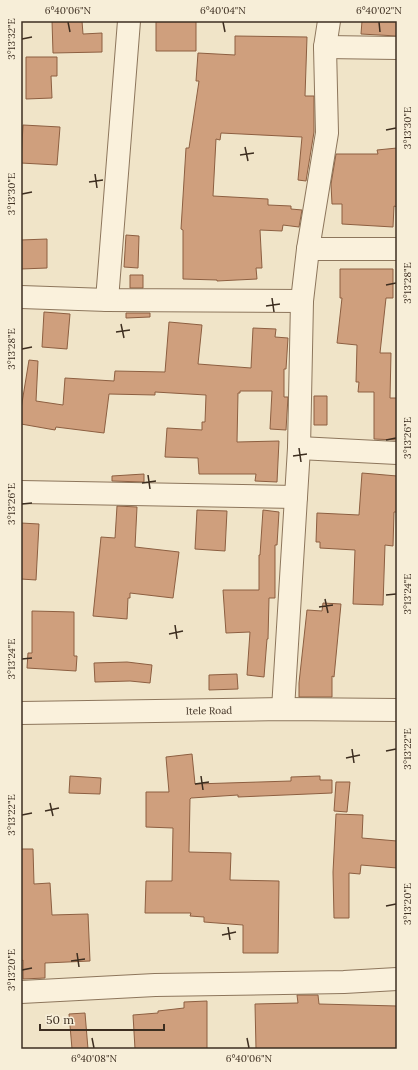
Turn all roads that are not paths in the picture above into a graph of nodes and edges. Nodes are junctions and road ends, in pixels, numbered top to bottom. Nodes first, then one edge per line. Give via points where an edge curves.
1 (129, 21) edge
2 (329, 21) edge
3 (326, 47) junction
4 (397, 48) edge
5 (308, 249) junction
6 (397, 249) edge
7 (21, 297) edge
8 (106, 300) junction
9 (302, 301) junction
10 (299, 448) junction
11 (397, 453) edge
12 (21, 492) edge
13 (296, 497) junction
14 (283, 709) junction
15 (397, 710) edge
16 (21, 713) edge
17 (397, 979) edge
18 (21, 992) edge

1 - 8 street
2 - 3 street
3 - 4 street
3 - 5 street via 326,133
5 - 6 street
5 - 9 street
7 - 8 street
8 - 9 street
9 - 10 street
10 - 11 street
10 - 13 street
12 - 13 street
13 - 14 street
14 - 15 street, Itele Road
14 - 16 street, Itele Road
17 - 18 street via 155,985

